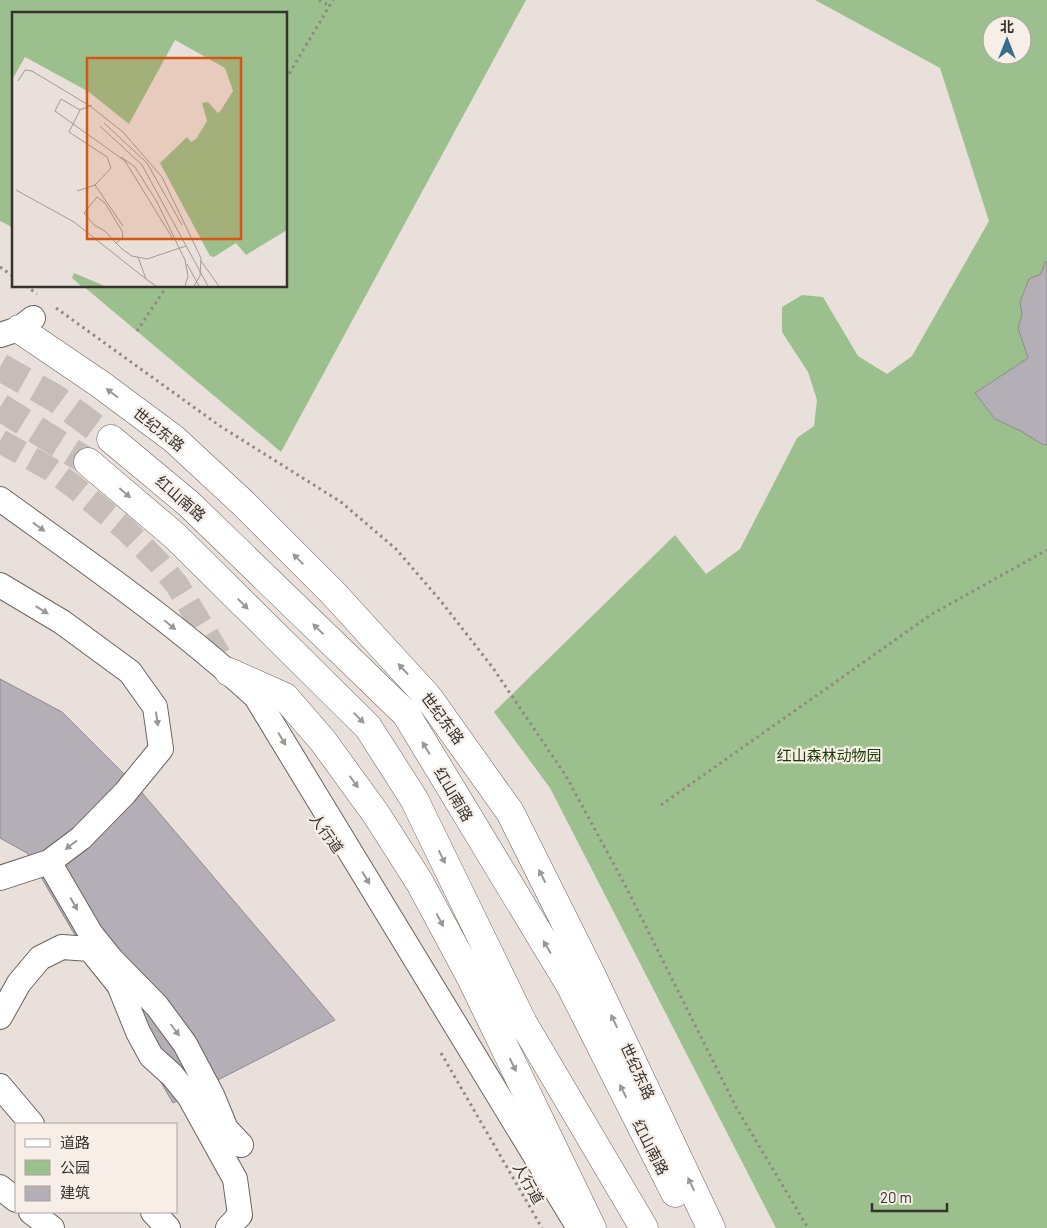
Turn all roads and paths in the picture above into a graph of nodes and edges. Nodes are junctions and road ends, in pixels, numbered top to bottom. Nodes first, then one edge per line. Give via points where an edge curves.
1 (319, 0) edge
2 (333, 0) edge
3 (330, 6) junction
4 (288, 76) edge
5 (0, 267) edge
6 (12, 276) edge
7 (166, 288) edge
8 (13, 324) edge
9 (137, 331) dead end
10 (111, 439) tunnel mouth
11 (88, 462) tunnel mouth
12 (0, 499) edge
13 (1047, 550) edge
14 (0, 585) edge
15 (229, 672) junction
16 (661, 805) dead end
17 (49, 862) junction
18 (0, 878) edge
19 (0, 1017) edge
20 (438, 1047) dead end
21 (0, 1086) edge
22 (31, 1123) edge
23 (241, 1144) dead end
24 (0, 1187) edge
25 (15, 1199) edge
26 (32, 1213) edge
27 (154, 1213) edge
28 (52, 1228) edge
29 (168, 1228) edge
30 (228, 1228) edge
31 (542, 1228) edge
32 (579, 1228) edge
33 (592, 1228) edge
34 (644, 1228) edge
35 (692, 1228) edge
36 (711, 1228) edge

1 - 3 path
2 - 3 path
3 - 4 path
5 - 6 path
7 - 9 path
36 -> 8 main road, 世纪东路 via 592,974 510,812 428,697 333,593 174,439
35 -> 10 main road, 红山南路 via 570,985 406,714 189,504
11 -> 34 main road via 174,536 368,727 414,799 523,1023
12 -> 15 street via 141,602
13 - 16 path via 932,614
14 -> 17 street via 62,622 130,672 155,708 161,749 81,838
15 -> 32 street via 256,697
15 -> 33 main road via 286,697 376,814 420,884 471,978
17 - 18 street
17 -> 23 street via 92,934 112,960 157,1006 185,1044 226,1129
19 - 30 street via 19,983 40,958 62,947 90,949 119,985 151,1056 189,1096 235,1179 240,1215
20 - 31 path, 人行道
21 - 22 street
24 - 25 street
26 - 28 street
27 - 29 street

